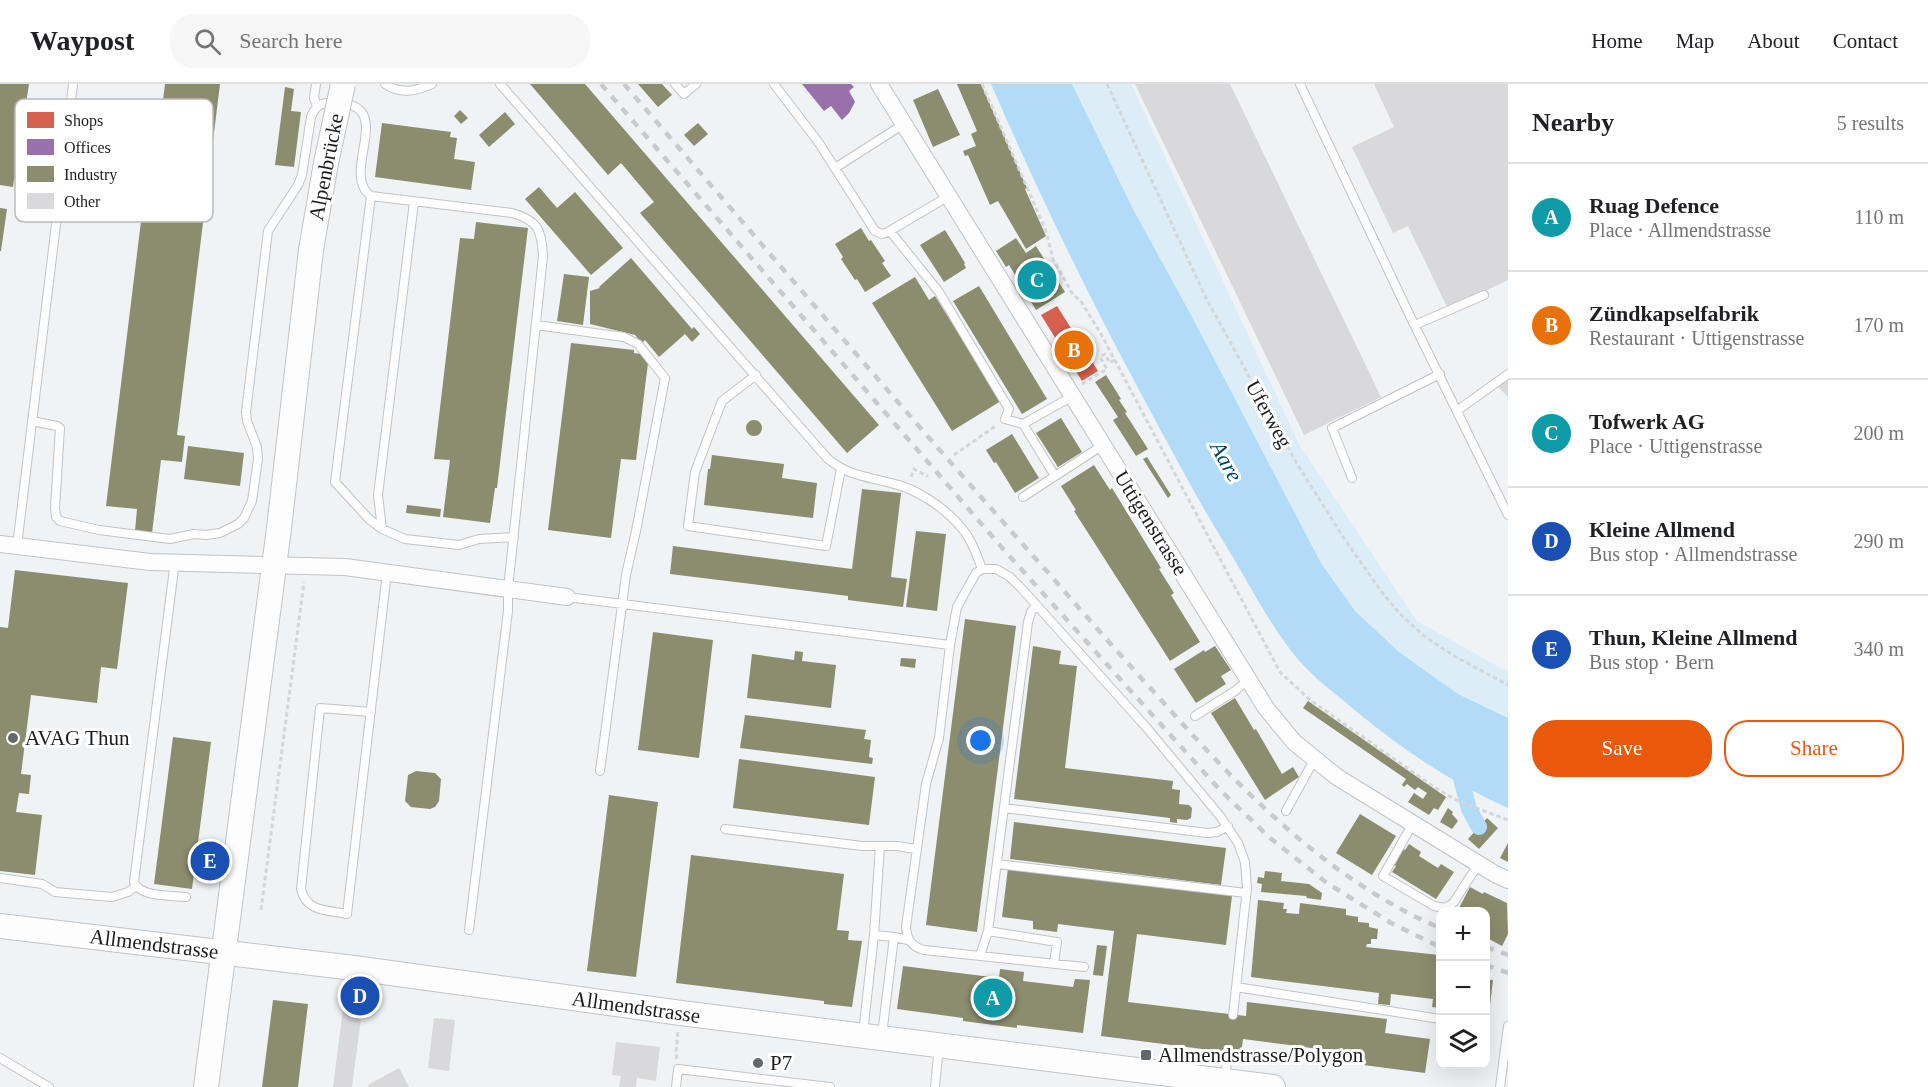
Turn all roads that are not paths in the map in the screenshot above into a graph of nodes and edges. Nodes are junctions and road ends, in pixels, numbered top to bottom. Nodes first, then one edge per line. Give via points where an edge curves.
1 (73, 84) edge
2 (315, 84) edge
3 (343, 84) edge
4 (385, 84) edge
5 (432, 84) edge
6 (500, 84) edge
7 (675, 84) edge
8 (696, 84) edge
9 (774, 84) edge
10 (879, 84) edge
11 (1300, 84) edge
12 (71, 99) edge
13 (317, 106) junction
14 (904, 124) junction
15 (835, 168) junction
16 (371, 196) junction
17 (949, 196) junction
18 (414, 202) junction
19 (56, 222) edge
20 (890, 231) junction
21 (1484, 295) dead end
22 (536, 325) junction
23 (1415, 325) junction
24 (1440, 374) junction
25 (1508, 374) edge
26 (756, 375) junction
27 (1078, 389) junction
28 (1458, 410) junction
29 (32, 421) junction
30 (1023, 424) junction
31 (1103, 445) junction
32 (841, 469) junction
33 (1055, 476) junction
34 (1353, 478) dead end
35 (1023, 496) dead end
36 (1508, 515) edge
37 (382, 528) junction
38 (514, 537) junction
39 (8, 545) edge
40 (175, 561) junction
41 (275, 566) junction
42 (982, 569) junction
43 (387, 572) junction
44 (508, 589) junction
45 (567, 597) joint
46 (622, 604) junction
47 (1036, 605) junction
48 (950, 645) junction
49 (1249, 680) junction
50 (371, 712) junction
51 (1195, 716) dead end
52 (1314, 760) junction
53 (600, 771) dead end
54 (1004, 808) junction
55 (1286, 811) dead end
56 (1413, 824) junction
57 (1228, 826) junction
58 (725, 829) dead end
59 (880, 846) junction
60 (916, 849) junction
61 (1479, 863) junction
62 (997, 864) junction
63 (0, 878) edge
64 (1508, 880) edge
65 (136, 886) junction
66 (1246, 893) junction
67 (186, 897) dead end
68 (0, 926) edge
69 (469, 930) dead end
70 (988, 931) junction
71 (874, 935) junction
72 (894, 937) junction
73 (908, 940) junction
74 (225, 952) junction
75 (980, 956) junction
76 (1054, 963) junction
77 (1084, 968) dead end
78 (1236, 987) junction
79 (1233, 1015) dead end
80 (1436, 1017) edge
81 (1508, 1026) edge
82 (872, 1037) junction
83 (939, 1046) junction
84 (1228, 1052) dead end
85 (0, 1058) edge
86 (1225, 1081) junction
87 (49, 1087) edge
88 (206, 1087) edge
89 (676, 1087) edge
90 (830, 1087) edge
91 (934, 1087) edge
92 (1273, 1087) edge
93 (1500, 1087) edge

1 - 12 lane
2 - 13 lane
3 - 41 main road, Alpenbrücke, bridge via 311,250
4 - 5 lane via 410,92
6 - 26 lane
7 - 8 lane via 684,94
9 - 15 lane
10 - 14 street, Uttigenstrasse
11 - 23 lane
13 - 16 lane via 354,106 363,112 366,128 360,179
13 - 29 lane via 311,117 302,175 268,231 246,412 258,459 252,501 244,518 220,533 170,539 60,521 55,508 60,428
14 - 15 lane
14 - 17 street, Uttigenstrasse
15 - 20 lane via 875,231
16 - 18 lane
16 - 37 lane via 335,482
17 - 20 lane
17 - 27 street, Uttigenstrasse
18 - 22 lane via 512,213 536,226 541,234 543,256
18 - 37 lane via 378,495
19 - 29 lane
20 - 30 lane via 939,292 1009,409 1005,419
21 - 23 lane
22 - 38 lane
22 - 46 lane via 624,337 638,344 665,378
23 - 24 lane
24 - 28 lane
24 - 34 lane via 1332,428
25 - 28 lane
26 - 32 lane via 827,458
26 - 32 lane via 722,401 695,472 688,526 826,546
27 - 30 lane
27 - 31 street, Uttigenstrasse
28 - 36 lane
29 - 39 lane
30 - 33 lane
31 - 33 lane
31 - 49 street, Uttigenstrasse
32 - 42 lane via 906,487 926,497 965,532
33 - 35 lane
37 - 38 lane via 405,539 459,545 479,538
38 - 44 lane
39 - 40 street via 135,561
40 - 41 street
40 - 65 lane
41 - 43 street
41 - 74 main road, Alpenbrücke
42 - 47 lane via 1002,572
42 - 48 lane via 957,607
43 - 44 street
43 - 50 lane
44 - 45 street
44 - 69 lane
45 - 46 lane
46 - 48 lane
46 - 53 lane
47 - 54 lane via 1028,622
47 - 57 lane via 1146,727
48 - 60 lane via 939,738 926,784
49 - 51 lane
49 - 52 street, Uttigenstrasse via 1279,725
50 - 50 lane via 320,708 300,889 302,898 316,908 347,914
52 - 55 lane
52 - 56 street, Uttigenstrasse
54 - 57 lane via 1207,833
54 - 62 lane
56 - 61 street, Uttigenstrasse
56 - 61 lane via 1383,876 1443,908 1450,907
57 - 66 lane via 1245,862
58 - 59 lane
59 - 60 lane
59 - 71 lane
60 - 73 lane via 906,927
61 - 64 street, Uttigenstrasse
62 - 66 lane
62 - 70 lane
63 - 65 lane via 42,884 55,892 112,897
65 - 67 lane via 147,892
66 - 78 lane
68 - 74 main road, Allmendstrasse
70 - 75 lane
70 - 76 lane via 1056,942
71 - 72 lane
71 - 82 lane
72 - 73 lane
72 - 82 lane
73 - 75 lane via 917,949
74 - 82 main road, Allmendstrasse
74 - 88 main road, Alpenbrücke
75 - 76 lane
76 - 77 lane
78 - 79 lane
78 - 80 lane
81 - 93 lane
82 - 83 main road, Allmendstrasse
83 - 86 main road, Allmendstrasse
83 - 91 lane
84 - 86 lane
85 - 87 lane
86 - 92 main road, Allmendstrasse
89 - 90 lane via 678,1069

